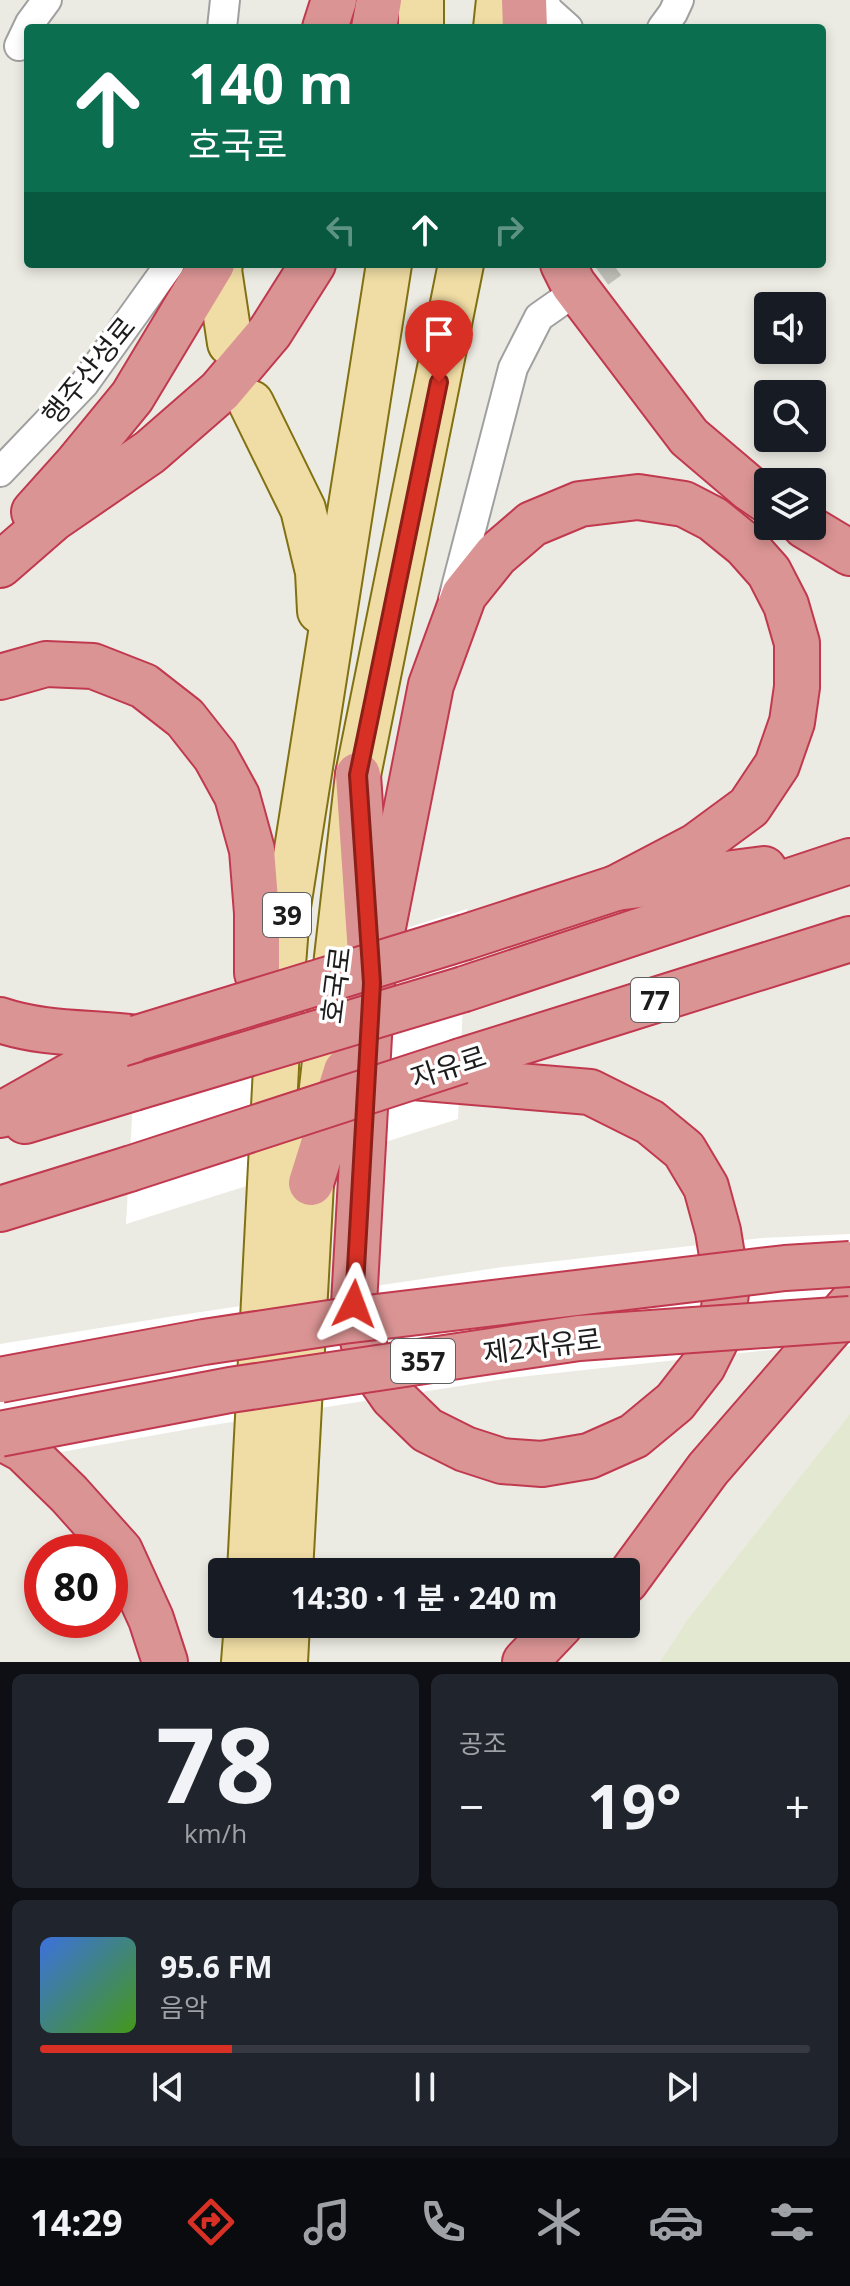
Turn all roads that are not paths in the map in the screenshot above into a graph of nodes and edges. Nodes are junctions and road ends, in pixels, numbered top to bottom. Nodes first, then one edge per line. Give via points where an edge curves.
1 (47, 0) edge
2 (225, 0) edge
3 (334, 0) edge
4 (379, 0) edge
5 (421, 0) edge
6 (499, 0) edge
7 (524, 0) edge
8 (544, 0) edge
9 (681, 0) edge
10 (29, 24) edge
11 (222, 24) edge
12 (326, 24) edge
13 (375, 24) edge
14 (421, 24) edge
15 (496, 24) edge
16 (525, 24) edge
17 (564, 24) edge
18 (665, 24) edge
19 (684, 24) edge
20 (167, 268) edge
21 (210, 268) edge
22 (219, 268) edge
23 (310, 268) edge
24 (388, 268) edge
25 (460, 268) edge
26 (561, 284) edge
27 (230, 343) dead end
28 (251, 403) dead end
29 (0, 472) edge
30 (754, 491) edge
31 (826, 539) edge
32 (0, 550) edge
33 (850, 553) edge
34 (0, 565) edge
35 (0, 677) edge
36 (431, 685) junction
37 (322, 700) junction
38 (358, 775) junction
39 (850, 860) edge
40 (616, 888) junction
41 (850, 939) edge
42 (372, 983) junction
43 (0, 1020) edge
44 (278, 1029) junction
45 (137, 1038) junction
46 (460, 1071) junction
47 (0, 1115) edge
48 (0, 1129) edge
49 (311, 1183) junction
50 (0, 1209) edge
51 (850, 1264) edge
52 (850, 1305) edge
53 (850, 1319) edge
54 (0, 1380) edge
55 (0, 1436) edge
56 (708, 1469) junction
57 (251, 1558) edge
58 (291, 1558) edge
59 (623, 1558) edge
60 (640, 1562) edge
61 (246, 1638) edge
62 (286, 1638) edge
63 (548, 1638) edge
64 (584, 1638) edge
65 (165, 1662) edge
66 (244, 1662) edge
67 (285, 1662) edge
68 (525, 1662) edge
69 (567, 1662) edge

1 - 10 street
2 - 11 street
3 - 12 highway
4 - 13 highway
5 - 14 main road
6 - 15 main road
7 - 16 highway
8 - 17 street
9 - 18 street
9 - 19 street
20 - 29 street, 행주산성로 via 84,384
21 - 32 highway via 132,397
22 - 27 main road
23 - 34 highway via 270,332 220,391 150,452 54,518
24 - 37 main road, 호국로 / 39
25 - 38 main road, 호국로 / 39
26 - 30 highway via 573,284 689,437
26 - 36 street via 513,368
28 - 37 main road via 303,509 318,572
31 - 33 highway
35 - 44 highway via 46,664 93,666 144,686 185,718 237,796 252,850 257,973
36 - 40 highway via 464,595 496,555 532,524 580,504 638,497 684,504 745,545 769,572 797,643 796,699 777,765 749,807 696,846
36 - 42 highway
37 - 44 main road, 호국로 / 39 via 287,913
38 - 42 highway
38 - 49 main road, 호국로 / 39
39 - 40 highway
39 - 48 highway, 77, bridge via 464,989
40 - 45 highway, bridge
41 - 46 highway, 자유로 / 77
42 - 46 highway via 354,1304 368,1361 393,1397 427,1430 465,1449 502,1461 542,1464 589,1456 634,1436 675,1402 703,1366 721,1330 727,1286 706,1187 684,1150 650,1122 590,1092
42 - 49 highway
43 - 45 highway via 44,1032
44 - 57 main road, 호국로 / 39
45 - 47 highway
46 - 50 highway, 자유로 / 77, bridge via 413,1077
49 - 58 main road, 호국로 / 39
51 - 54 highway, 제2자유로 / 357, bridge via 343,1321
52 - 56 highway
53 - 55 highway, 제2자유로 / 357, bridge via 579,1338 230,1390
55 - 65 highway via 24,1450 120,1551
56 - 59 highway
56 - 60 highway
61 - 66 main road
62 - 67 main road
63 - 68 highway
64 - 69 highway

